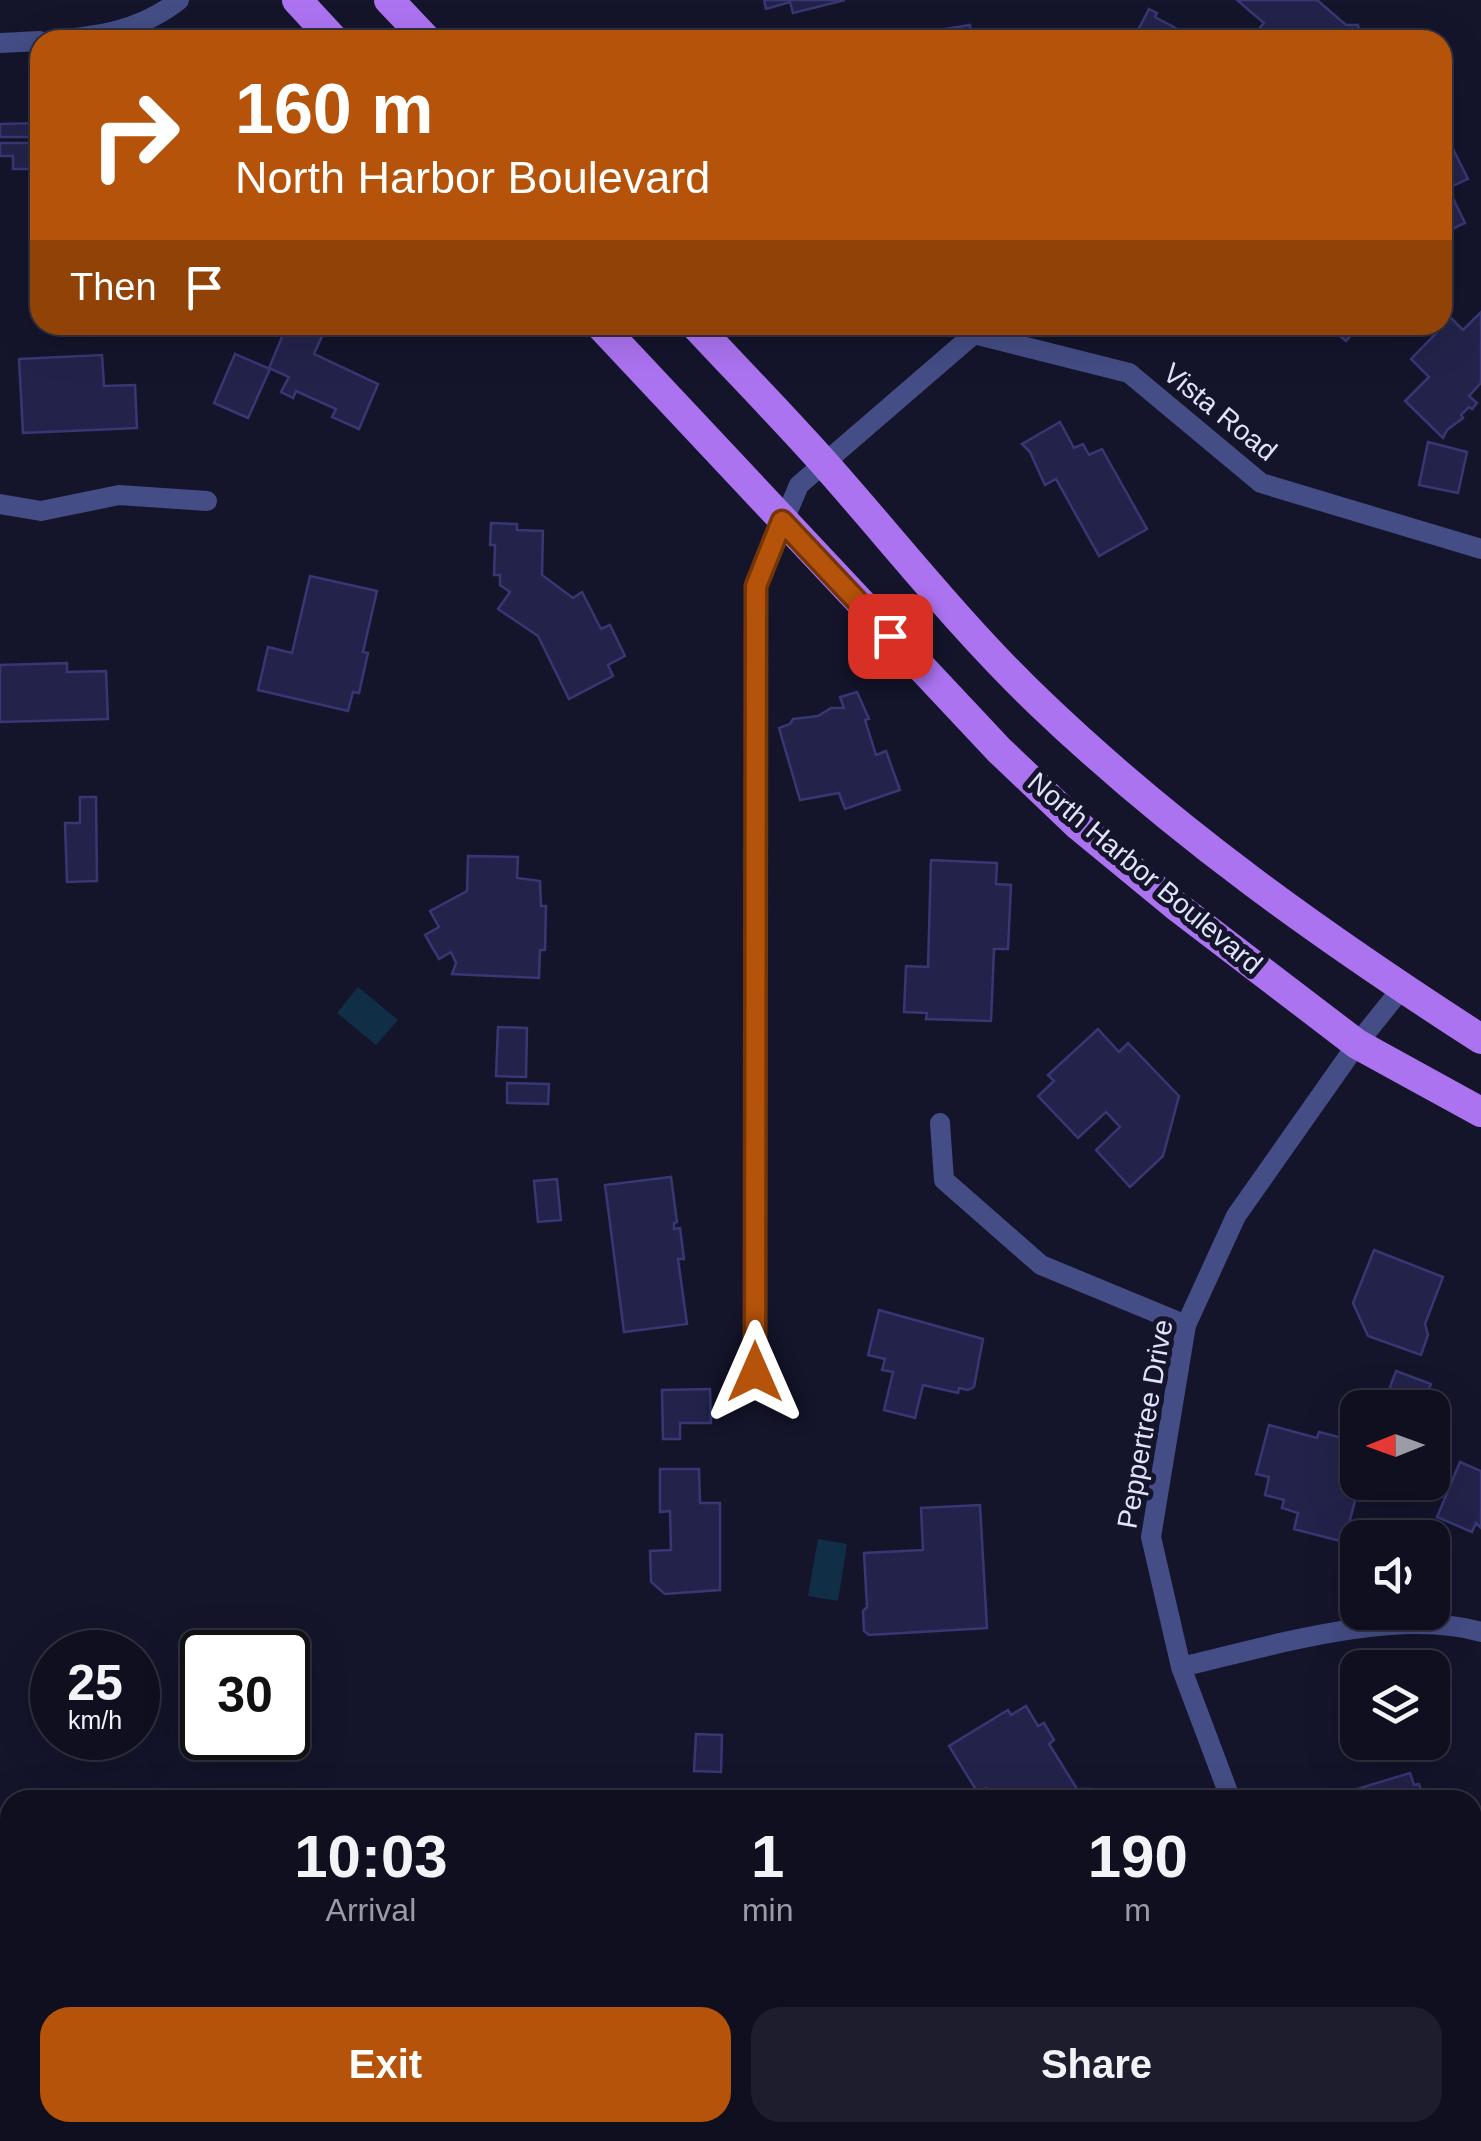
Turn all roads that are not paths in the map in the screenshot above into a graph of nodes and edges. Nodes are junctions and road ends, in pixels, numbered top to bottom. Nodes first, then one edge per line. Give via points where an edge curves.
1 (179, 0) edge
2 (296, 0) edge
3 (389, 0) edge
4 (117, 30) edge
5 (324, 30) edge
6 (418, 30) edge
7 (30, 42) edge
8 (0, 44) edge
9 (609, 335) edge
10 (704, 335) edge
11 (973, 335) edge
12 (978, 335) edge
13 (824, 464) junction
14 (207, 501) dead end
15 (0, 504) edge
16 (782, 521) junction
17 (1481, 550) edge
18 (1402, 988) junction
19 (1481, 1038) edge
20 (1357, 1044) junction
21 (1481, 1112) edge
22 (940, 1123) dead end
23 (1186, 1324) junction
24 (755, 1372) dead end
25 (1481, 1632) edge
26 (1181, 1666) junction
27 (1227, 1790) edge

1 - 4 street
2 - 5 main road
3 - 6 main road
7 - 8 street
9 - 16 main road, North Harbor Boulevard
10 - 13 main road, North Harbor Boulevard
11 - 13 street, Vista Road
12 - 17 street, Vista Road via 1129,373 1261,483
13 - 16 street, Vista Road via 799,486
13 - 18 main road, North Harbor Boulevard via 1002,663 1113,770 1216,856
14 - 15 street via 119,495 40,510
16 - 20 main road, North Harbor Boulevard via 1079,826
16 - 24 street via 756,586
18 - 19 main road, North Harbor Boulevard
18 - 20 street, Peppertree Drive
20 - 21 main road, North Harbor Boulevard
20 - 23 street, Peppertree Drive via 1236,1216
22 - 23 street via 944,1180 1041,1265
23 - 26 street, Peppertree Drive via 1151,1538
25 - 26 street via 1459,1625 1355,1627
26 - 27 street, Peppertree Drive

